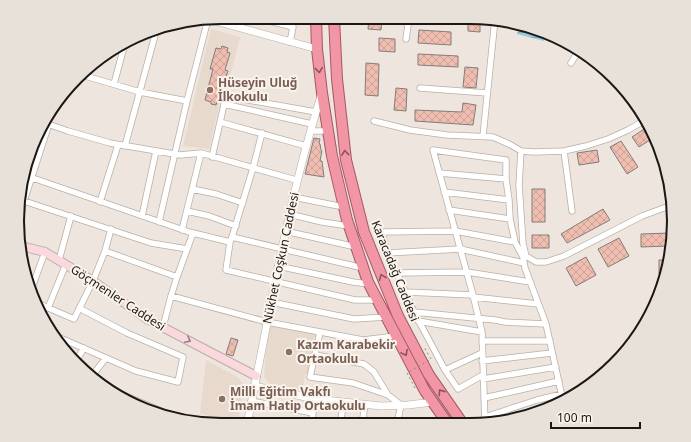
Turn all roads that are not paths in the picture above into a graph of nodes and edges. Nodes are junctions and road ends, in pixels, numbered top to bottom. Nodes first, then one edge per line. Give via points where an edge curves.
1 (207, 24) edge
2 (226, 24) edge
3 (281, 24) edge
4 (316, 24) edge
5 (334, 24) edge
6 (408, 24) edge
7 (494, 26) edge
8 (155, 35) edge
9 (406, 39) dead end
10 (290, 42) junction
11 (123, 49) edge
12 (317, 49) junction
13 (576, 55) edge
14 (571, 63) dead end
15 (87, 77) edge
16 (114, 84) junction
17 (420, 88) dead end
18 (140, 92) junction
19 (487, 93) junction
20 (322, 94) junction
21 (187, 101) junction
22 (224, 104) junction
23 (316, 112) junction
24 (374, 121) dead end
25 (220, 122) junction
26 (641, 123) edge
27 (49, 124) edge
28 (311, 127) junction
29 (328, 131) junction
30 (262, 133) junction
31 (43, 136) edge
32 (483, 136) junction
33 (118, 144) junction
34 (125, 146) junction
35 (306, 146) junction
36 (156, 151) junction
37 (521, 151) junction
38 (564, 151) junction
39 (174, 154) junction
40 (201, 154) junction
41 (212, 156) junction
42 (253, 168) junction
43 (439, 173) junction
44 (31, 178) junction
45 (506, 179) junction
46 (296, 180) junction
47 (192, 189) junction
48 (444, 192) junction
49 (26, 194) edge
50 (292, 197) junction
51 (509, 200) junction
52 (25, 201) edge
53 (100, 202) junction
54 (242, 203) junction
55 (344, 207) junction
56 (667, 207) edge
57 (449, 210) junction
58 (187, 211) junction
59 (572, 211) dead end
60 (289, 214) junction
61 (71, 216) junction
62 (142, 216) junction
63 (510, 220) junction
64 (159, 222) junction
65 (236, 226) junction
66 (349, 226) junction
67 (111, 229) junction
68 (182, 230) junction
69 (285, 231) junction
70 (455, 231) junction
71 (193, 233) junction
72 (231, 240) junction
73 (515, 242) junction
74 (26, 247) edge
75 (356, 247) junction
76 (187, 249) junction
77 (460, 249) junction
78 (281, 250) junction
79 (105, 251) junction
80 (45, 252) junction
81 (387, 253) junction
82 (62, 262) junction
83 (524, 263) junction
84 (278, 266) junction
85 (364, 268) junction
86 (467, 272) junction
87 (398, 273) junction
88 (177, 277) junction
89 (93, 281) junction
90 (275, 282) junction
91 (530, 282) junction
92 (34, 283) edge
93 (370, 284) junction
94 (406, 292) junction
95 (171, 296) junction
96 (473, 296) junction
97 (378, 300) junction
98 (271, 302) junction
99 (538, 304) junction
100 (43, 306) edge
101 (48, 308) junction
102 (79, 308) junction
103 (414, 312) junction
104 (386, 317) junction
105 (478, 319) junction
106 (418, 321) junction
107 (267, 322) junction
108 (546, 324) junction
109 (163, 327) junction
110 (320, 332) junction
111 (482, 332) junction
112 (396, 336) junction
113 (64, 339) edge
114 (550, 341) junction
115 (482, 342) junction
116 (84, 348) junction
117 (482, 353) junction
118 (552, 353) junction
119 (315, 355) junction
120 (79, 357) edge
121 (106, 358) junction
122 (482, 361) junction
123 (556, 366) junction
124 (444, 370) junction
125 (95, 372) edge
126 (256, 376) junction
127 (483, 377) junction
128 (559, 381) junction
129 (254, 386) junction
130 (562, 394) joint
131 (388, 395) junction
132 (484, 398) junction
133 (251, 401) junction
134 (344, 402) junction
135 (433, 402) junction
136 (365, 405) junction
137 (401, 405) junction
138 (485, 417) joint
139 (248, 418) edge
140 (312, 418) edge
141 (341, 418) edge
142 (363, 418) edge
143 (398, 418) edge
144 (444, 418) edge
145 (459, 418) edge

1 - 21 street
2 - 10 street
3 - 10 street via 293,27
4 - 12 highway, Karacadağ Caddesi
145 -> 5 highway, Karacadağ Caddesi via 429,375 401,322 364,232 346,160 337,79
6 - 9 street
7 - 19 street
8 - 18 street
10 - 12 street
11 - 16 street
12 -> 20 highway, Karacadağ Caddesi
13 - 14 street
15 - 16 street
16 - 18 street
17 - 19 street
18 - 21 street
18 - 34 street
19 - 32 street
20 - 23 street, Nükhet Coşkun Caddesi
20 - 29 highway, Karacadağ Caddesi
21 - 39 street
22 - 23 street via 226,96
22 - 25 street
22 - 28 street
23 - 28 street, Nükhet Coşkun Caddesi
24 - 32 street via 410,130
25 - 30 street
25 - 41 street
26 - 38 street via 608,139
27 - 33 street
28 - 29 street
28 - 35 street, Nükhet Coşkun Caddesi
29 - 55 highway, Karacadağ Caddesi
30 - 35 street
30 - 42 street
31 - 44 street
32 - 37 street via 493,137
33 - 34 street
33 - 53 street
34 - 36 street
35 - 46 street, Nükhet Coşkun Caddesi
36 - 39 street
36 - 62 street
37 - 38 street
37 - 56 street via 519,185 523,244 526,256 536,262 546,262 564,256 642,216
38 - 59 street
39 - 40 street
39 - 64 street
40 - 41 street
40 - 47 street
41 - 42 street
42 - 46 street
42 - 54 street
43 - 45 street
43 - 45 street via 433,150 506,160
43 - 48 street
44 - 49 street
44 - 53 street
45 - 51 street
46 - 50 street, Nükhet Coşkun Caddesi
47 - 54 street
47 - 58 street
48 - 51 street
48 - 57 street
50 - 55 street
50 - 60 street, Nükhet Coşkun Caddesi
51 - 63 street
52 - 61 street
53 - 62 street
54 - 65 street
55 - 66 highway, Karacadağ Caddesi
57 - 63 street
57 - 70 street
58 - 65 street
58 - 68 street
60 - 66 street
60 - 69 street, Nükhet Coşkun Caddesi
61 - 67 street
61 - 82 street
62 - 64 street
63 - 73 street
64 - 68 street
65 - 72 street
66 - 75 highway, Karacadağ Caddesi
67 - 76 street via 151,243
67 - 79 street
68 - 71 street
69 - 75 street
69 - 78 street, Nükhet Coşkun Caddesi
70 - 73 street
70 - 77 street
70 - 81 street via 382,232
71 - 72 street
71 - 76 street
72 - 78 street
72 - 90 street via 226,270
73 - 83 street
74 - 80 main road, Göçmenler Caddesi
75 - 85 highway, Karacadağ Caddesi
76 - 88 street
77 - 81 street
77 - 83 street
77 - 86 street
78 - 84 street, Nükhet Coşkun Caddesi
78 - 85 street
79 - 88 street
79 - 89 street
80 - 82 main road, Göçmenler Caddesi
80 - 92 street
81 - 87 street
82 - 89 main road, Göçmenler Caddesi
82 - 101 street
83 - 91 street
84 - 90 street, Nükhet Coşkun Caddesi
84 - 93 street
85 - 93 highway, Karacadağ Caddesi
86 - 87 street
86 - 91 street
86 - 96 street
87 - 94 street
88 - 95 street
89 - 102 street
89 - 109 main road, Göçmenler Caddesi via 147,319
90 - 97 street via 355,300
90 - 98 street, Nükhet Coşkun Caddesi
91 - 99 street
93 - 97 highway, Karacadağ Caddesi
94 - 96 street
94 - 103 street
95 - 107 street
95 - 109 street
96 - 99 street
96 - 105 street
97 - 104 highway, Karacadağ Caddesi
98 - 104 street via 354,319
98 - 107 street, Nükhet Coşkun Caddesi
99 - 108 street
100 - 101 street
101 - 102 street via 74,319
102 - 121 street via 127,333 183,356 178,382 136,371
103 - 105 street
103 - 106 street
104 - 112 highway, Karacadağ Caddesi
105 - 108 street
105 - 111 street
106 - 111 street
106 - 124 street
107 - 110 street
107 - 126 street, Nükhet Coşkun Caddesi
108 - 114 street
109 -> 126 main road, Göçmenler Caddesi
110 - 112 street via 363,340
110 - 119 street
111 - 115 street
112 -> 135 highway, Karacadağ Caddesi
113 - 116 street
114 - 115 street
114 - 118 street
115 - 117 street
116 - 120 street
116 - 121 street
117 - 122 street
117 - 124 street
118 - 122 street
118 - 123 street
119 - 131 street via 364,364 374,372
119 - 131 street via 310,377 353,383
121 - 125 street
122 - 127 street
123 - 127 street
123 - 128 street
124 - 127 street via 458,389
126 - 129 street, Nükhet Coşkun Caddesi
127 - 132 street
128 - 130 street
128 - 132 street
129 - 133 street, Nükhet Coşkun Caddesi
129 - 134 street via 315,399
130 - 138 street
131 - 137 street
132 - 138 street
133 - 139 street, Nükhet Coşkun Caddesi
133 - 140 street via 313,413
134 - 136 street
134 - 141 street
135 - 137 street
135 - 144 highway, Karacadağ Caddesi
136 - 137 street
136 - 142 street
137 - 143 street

